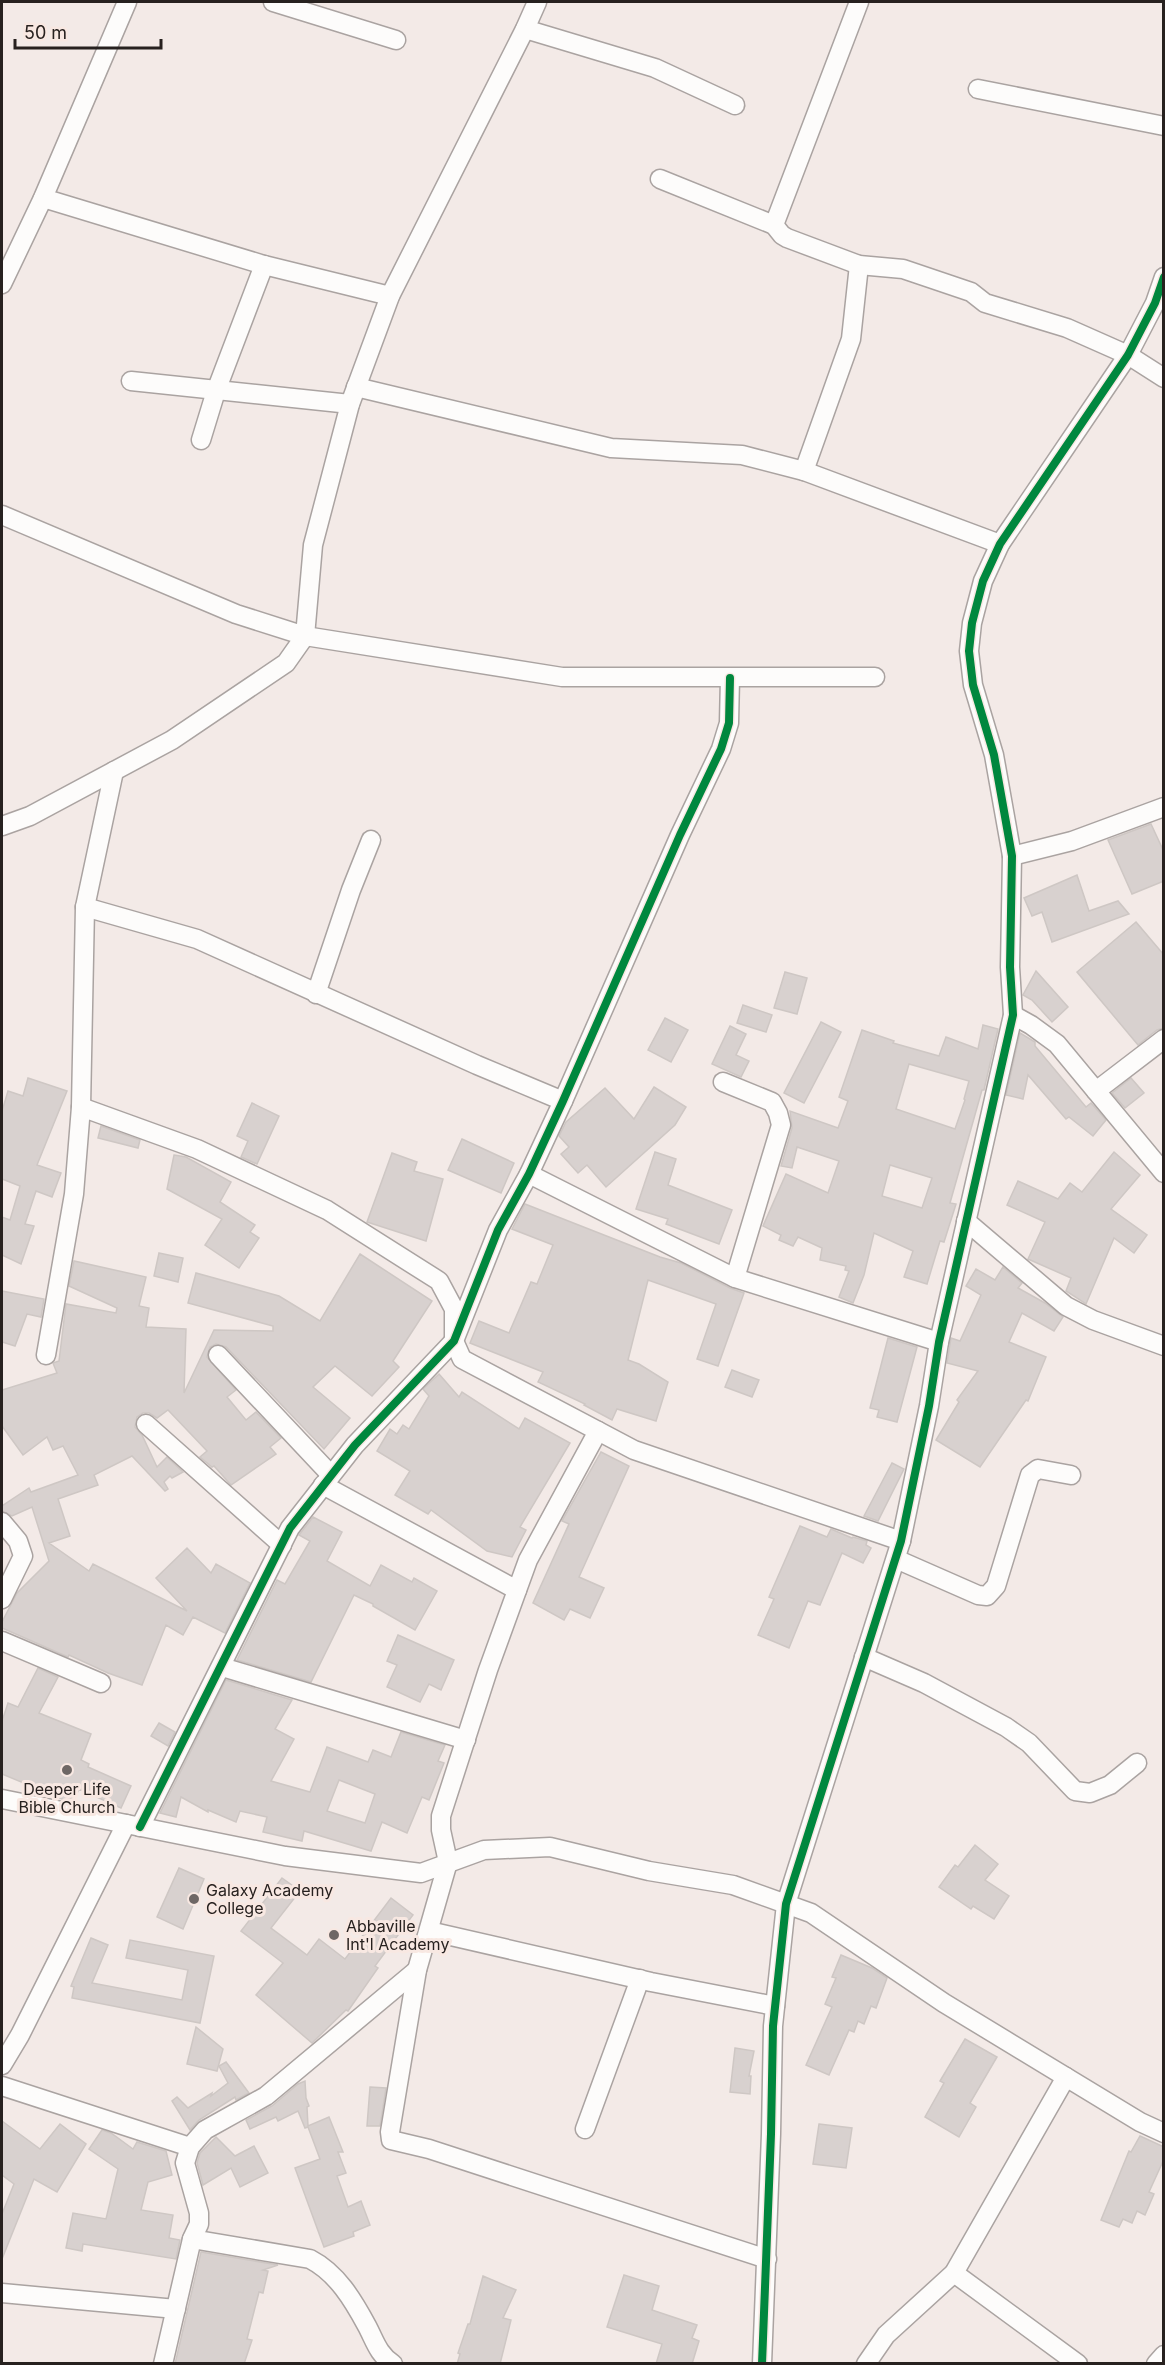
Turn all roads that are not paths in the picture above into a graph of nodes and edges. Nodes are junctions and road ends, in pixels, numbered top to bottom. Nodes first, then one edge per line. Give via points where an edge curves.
1 (127, 2) edge
2 (273, 2) edge
3 (537, 2) edge
4 (859, 2) edge
5 (525, 29) junction
6 (396, 40) dead end
7 (978, 89) dead end
8 (735, 105) dead end
9 (1164, 126) edge
10 (660, 179) dead end
11 (43, 198) junction
12 (774, 225) junction
13 (264, 265) junction
14 (860, 265) junction
15 (3, 276) edge
16 (1164, 277) edge
17 (390, 296) junction
18 (1159, 304) edge
19 (1128, 355) junction
20 (1164, 378) edge
21 (131, 381) dead end
22 (356, 387) junction
23 (216, 391) junction
24 (350, 404) junction
25 (201, 441) dead end
26 (804, 471) junction
27 (2, 515) edge
28 (1000, 544) junction
29 (305, 636) junction
30 (875, 677) dead end
31 (730, 678) junction
32 (114, 771) junction
33 (1164, 807) edge
34 (2, 826) edge
35 (371, 840) dead end
36 (1012, 856) junction
37 (85, 907) junction
38 (316, 994) junction
39 (1012, 1015) junction
40 (1164, 1040) edge
41 (723, 1082) dead end
42 (1096, 1091) junction
43 (563, 1101) junction
44 (81, 1107) junction
45 (1164, 1173) edge
46 (529, 1174) junction
47 (966, 1221) junction
48 (735, 1278) junction
49 (454, 1341) junction
50 (939, 1342) junction
51 (1164, 1346) edge
52 (46, 1355) dead end
53 (218, 1355) dead end
54 (146, 1424) dead end
55 (598, 1431) junction
56 (1071, 1475) dead end
57 (327, 1480) junction
58 (2, 1522) edge
59 (282, 1545) junction
60 (898, 1550) junction
61 (517, 1590) junction
62 (2, 1599) edge
63 (2, 1641) edge
64 (864, 1657) junction
65 (222, 1667) junction
66 (101, 1683) dead end
67 (465, 1740) junction
68 (1137, 1763) dead end
69 (2, 1799) edge
70 (133, 1826) junction
71 (448, 1863) junction
72 (786, 1904) junction
73 (429, 1931) junction
74 (417, 1970) junction
75 (640, 1979) junction
76 (775, 2006) junction
77 (2, 2064) edge
78 (1066, 2077) junction
79 (2, 2086) edge
80 (585, 2129) dead end
81 (1164, 2133) edge
82 (190, 2147) junction
83 (192, 2239) junction
84 (767, 2259) junction
85 (954, 2273) junction
86 (2, 2293) edge
87 (176, 2309) junction
88 (1164, 2355) edge
89 (375, 2358) edge
90 (163, 2364) edge
91 (393, 2364) edge
92 (762, 2364) edge
93 (866, 2364) edge
94 (1078, 2364) edge
95 (1156, 2364) edge

1 - 11 street
2 - 6 street
3 - 5 street
4 - 12 street
5 - 8 street via 655,68
5 - 17 street
7 - 9 street
10 - 12 street
11 - 13 street
11 - 15 street
12 - 14 street via 787,238
13 - 17 street
13 - 23 street
14 - 19 street via 915,273 971,292 1000,309 1067,328
14 - 26 street via 851,339
16 - 18 street
17 - 22 street
18 - 19 street
19 - 20 street
19 - 28 street
21 - 23 street
22 - 24 street
22 - 26 street via 610,448 742,455
23 - 24 street
23 - 25 street
24 - 29 street via 313,545
26 - 28 street
27 - 29 street via 236,614
28 - 36 street via 983,581 969,651 973,685 994,755
29 - 31 street via 562,677
29 - 32 street via 286,663 172,740
30 - 31 street
31 - 43 street via 729,723 721,749
32 - 34 street via 30,816
32 - 37 street
33 - 36 street via 1072,841
35 - 38 street
36 - 39 street
37 - 38 street via 197,939
37 - 44 street
38 - 43 street
39 - 42 street via 1057,1044
39 - 47 street
40 - 42 street
41 - 48 street via 772,1102 781,1125
42 - 45 street
43 - 46 street
44 - 49 street via 196,1149 336,1216 440,1281 454,1308
44 - 52 street via 75,1194
46 - 48 street
46 - 49 street via 498,1230
47 - 50 street
47 - 51 street via 1066,1306
48 - 50 street
49 - 55 street via 462,1359
49 - 57 street
50 - 60 street
53 - 57 street
54 - 59 street
55 - 60 street via 634,1450
55 - 61 street via 528,1560
56 - 60 street via 1038,1469 1030,1475 996,1586 987,1596 978,1595
57 - 59 street via 290,1528
57 - 61 street
58 - 62 street via 18,1541 22,1556
59 - 65 street
60 - 64 street
61 - 67 street
63 - 66 street
64 - 68 street via 924,1683 1006,1727 1029,1743 1075,1791 1090,1793 1110,1785
64 - 72 street
65 - 67 street
65 - 70 street
67 - 71 street via 441,1816
69 - 70 street
70 - 71 street via 285,1856 421,1872
70 - 77 street
71 - 72 street via 483,1850 550,1847 650,1871 733,1885
71 - 73 street
72 - 76 street
72 - 78 street via 810,1912 944,2003
73 - 74 street
73 - 75 street
74 - 82 street via 266,2096 205,2130
74 - 84 street via 390,2132 392,2140
75 - 76 street
75 - 80 street
76 - 84 street
78 - 81 street
78 - 85 street
79 - 82 street
82 - 83 street via 185,2163 199,2213
83 - 87 street
83 - 89 street via 310,2259 322,2265 359,2311
84 - 92 street
85 - 93 street via 886,2335
85 - 94 street
86 - 87 street
87 - 90 street
88 - 95 street
89 - 91 street

